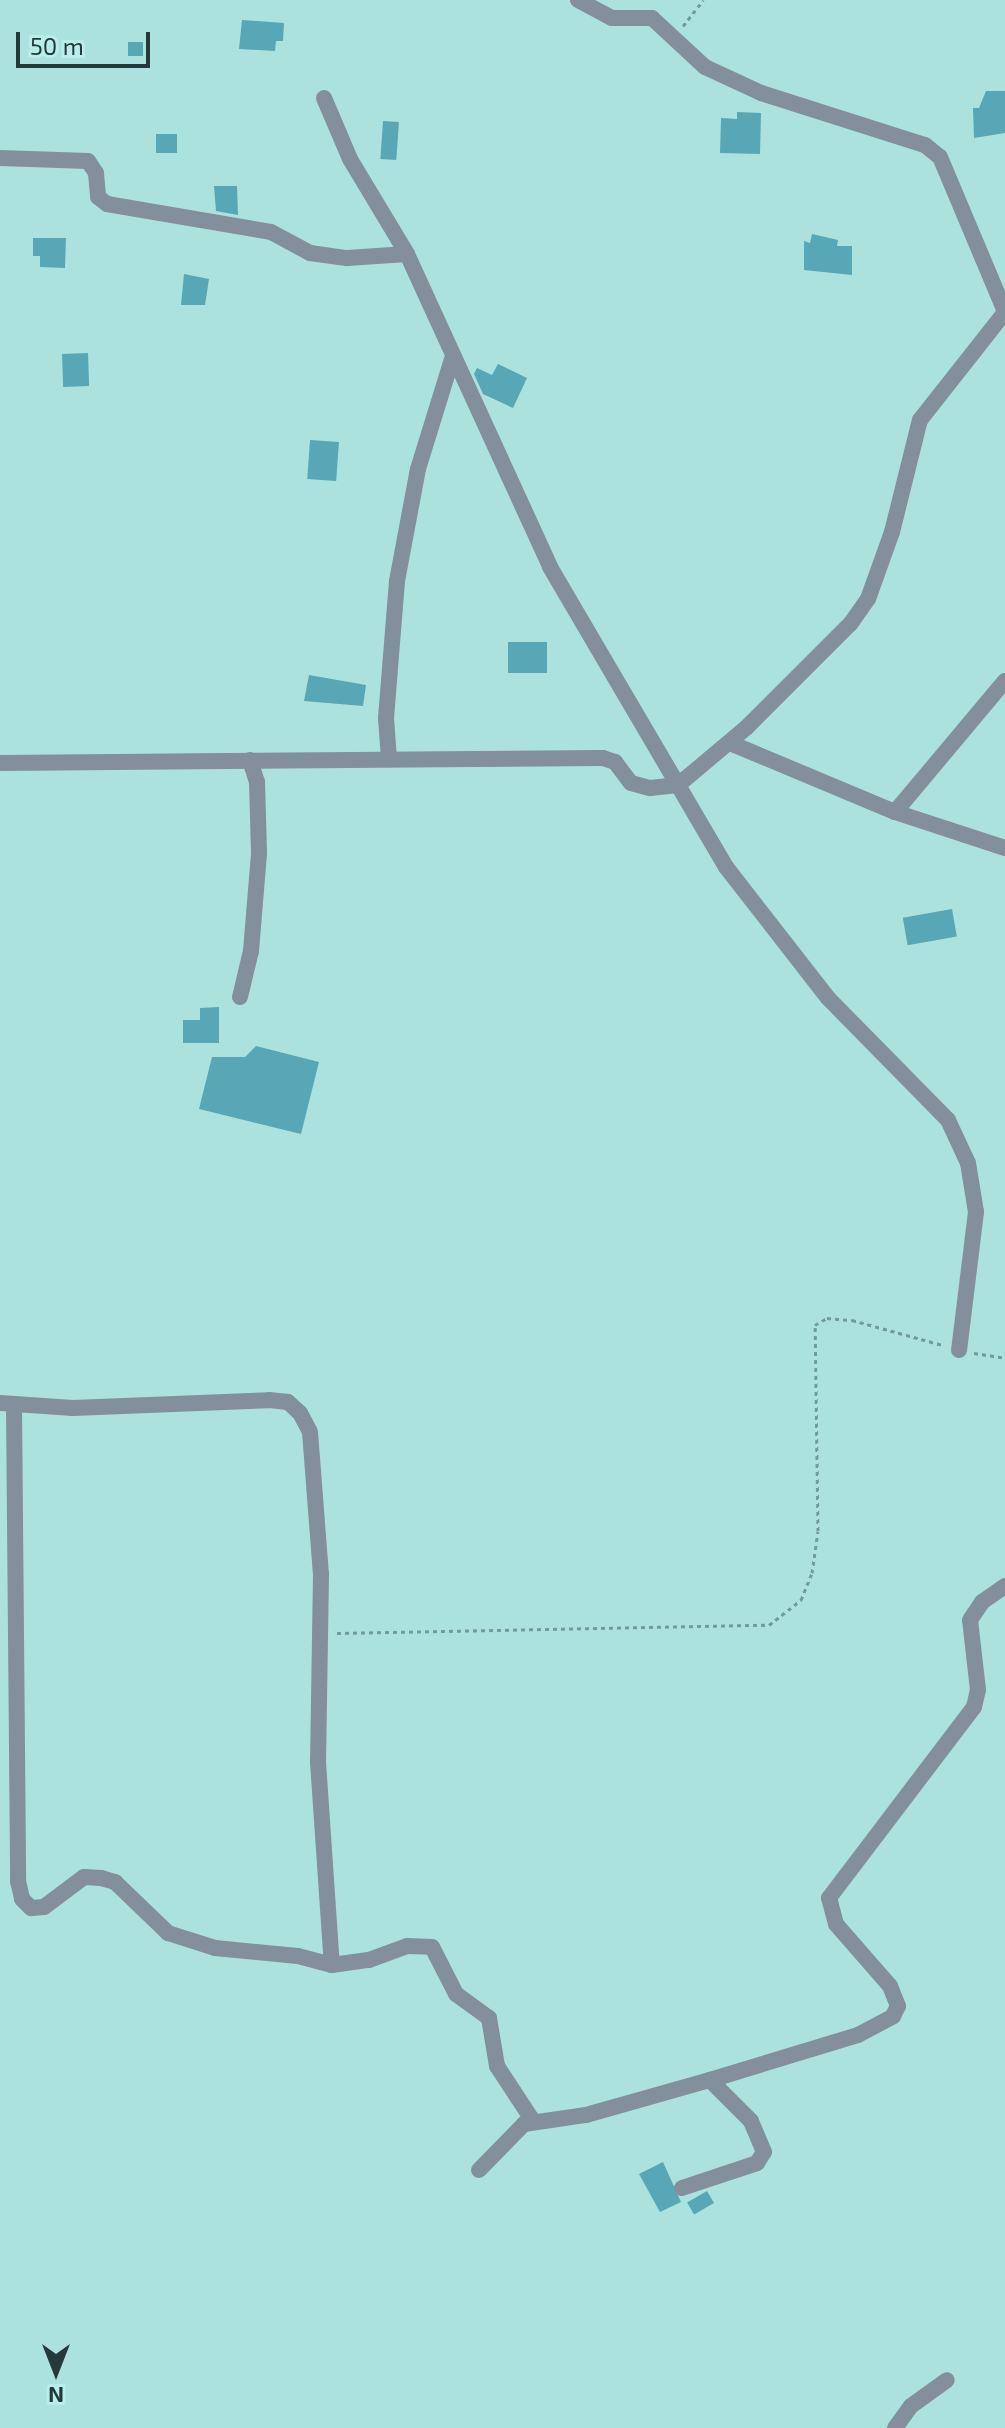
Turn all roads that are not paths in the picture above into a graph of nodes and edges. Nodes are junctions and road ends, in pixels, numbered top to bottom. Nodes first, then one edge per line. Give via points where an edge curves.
1 (578, 0) edge
2 (324, 98) dead end
3 (0, 158) edge
4 (407, 254) junction
5 (1005, 312) edge
6 (452, 359) junction
7 (1005, 681) edge
8 (730, 743) junction
9 (389, 759) junction
10 (250, 760) junction
11 (0, 763) edge
12 (678, 785) junction
13 (895, 812) junction
14 (1005, 848) edge
15 (240, 997) dead end
16 (959, 1350) road end
17 (7, 1404) edge
18 (1005, 1586) edge
19 (332, 1965) junction
20 (710, 2080) junction
21 (533, 2121) junction
22 (479, 2170) dead end
23 (682, 2188) dead end
24 (947, 2380) dead end
25 (895, 2428) edge

1 - 5 street via 612,18 645,15 705,67 761,93 828,118 904,134 925,145 940,157
2 - 4 street via 350,159
3 - 4 street via 88,161 96,173 98,197 107,204 271,232 310,253 347,258
4 - 6 street
5 - 8 street via 920,420 892,532 868,599 851,623
6 - 9 street via 418,469 397,581 386,718
6 - 12 street via 550,567
7 - 13 street
8 - 12 street
8 - 13 street
9 - 10 street
9 - 12 street via 603,758 615,762 631,783 650,788
10 - 11 street
10 - 15 street via 257,782 259,853 251,951
12 - 16 street via 726,867 783,944 828,998 948,1120 968,1163 976,1212
13 - 14 street
17 - 19 street via 22,1899 31,1908 44,1907 84,1877 101,1878 115,1882 152,1923 183,1940
17 - 19 street via 73,1408 288,1402 310,1432 321,1574 318,1777
18 - 20 street via 982,1602 970,1620 978,1690 974,1707 829,1898 830,1914 890,1986 897,2011 858,2035
19 - 21 street via 369,1960 407,1946 432,1947 456,1994 489,2018 497,2066
20 - 21 street via 586,2115
20 - 23 street via 751,2121 764,2152 750,2166
21 - 22 street via 499,2145
24 - 25 street via 911,2406

